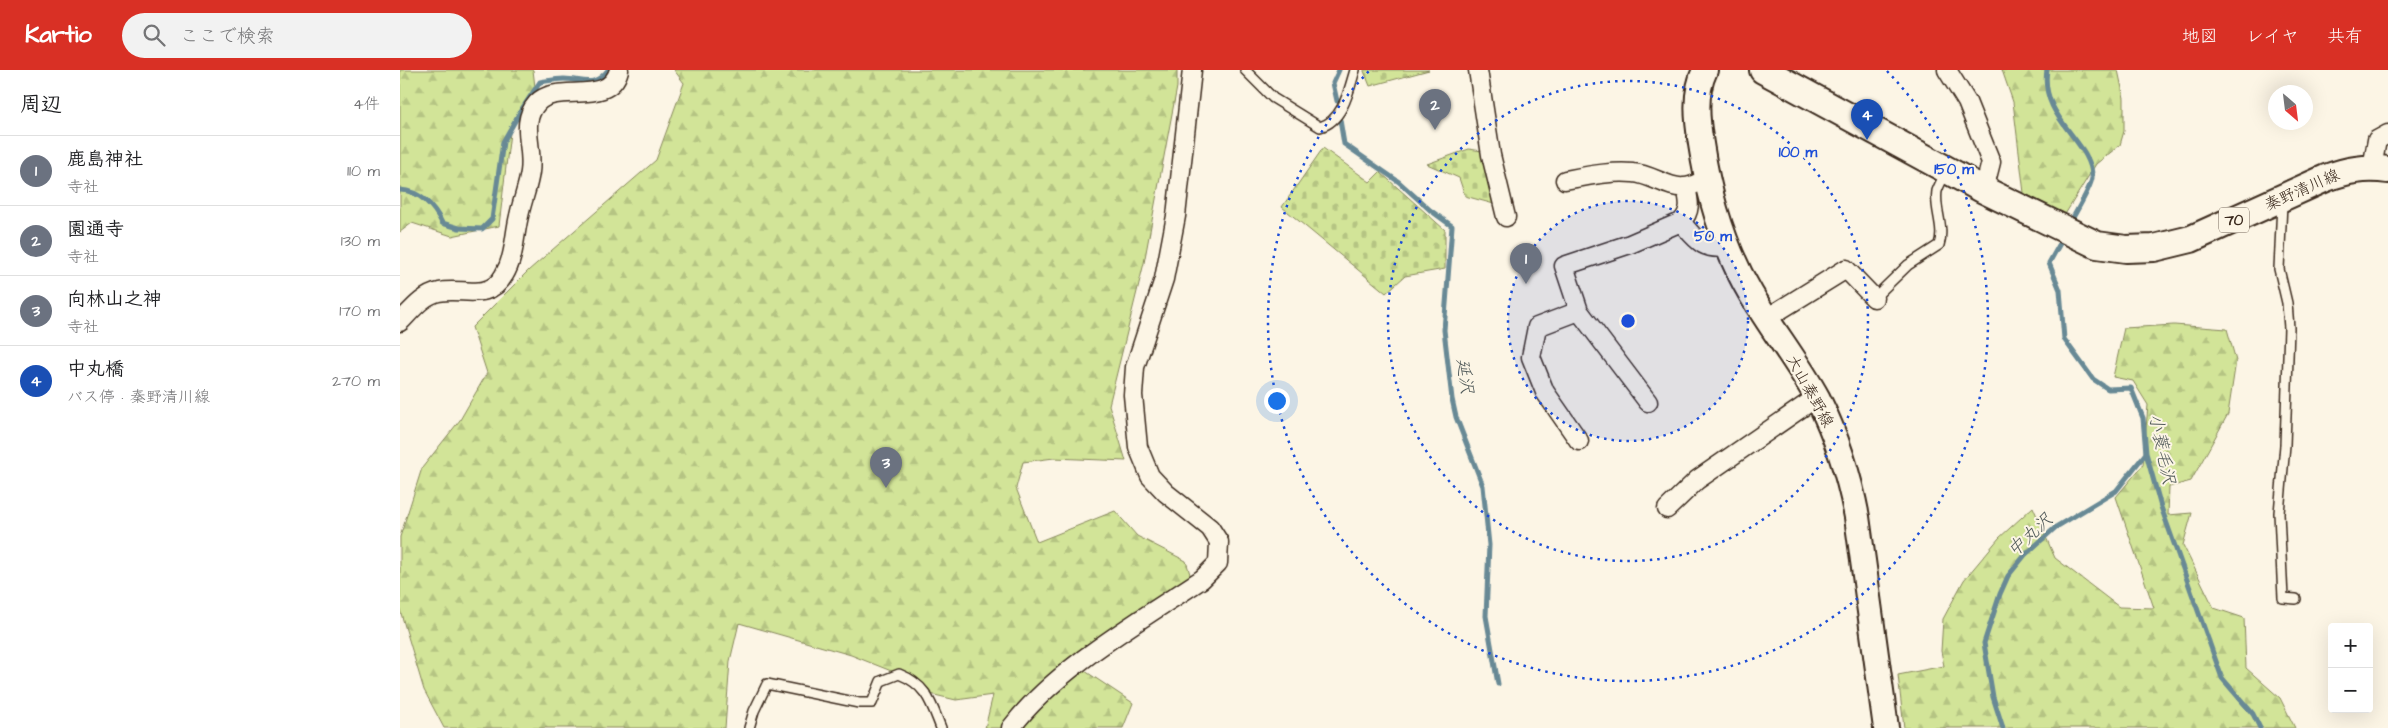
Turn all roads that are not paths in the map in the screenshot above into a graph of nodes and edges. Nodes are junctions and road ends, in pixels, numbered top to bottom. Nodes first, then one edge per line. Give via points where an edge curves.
1 (619, 70) edge
2 (1192, 70) edge
3 (1245, 70) edge
4 (1355, 70) edge
5 (1478, 70) edge
6 (1705, 70) edge
7 (1763, 70) edge
8 (1947, 70) edge
9 (2388, 134) edge
10 (2380, 169) edge
11 (1948, 170) junction
12 (1564, 180) dead end
13 (1696, 183) junction
14 (1984, 190) junction
15 (2282, 198) junction
16 (1506, 217) dead end
17 (1681, 222) junction
18 (1727, 248) junction
19 (1874, 298) joint
20 (1579, 310) junction
21 (1767, 318) junction
22 (400, 322) edge
23 (1816, 397) junction
24 (1648, 402) dead end
25 (1579, 441) dead end
26 (1667, 509) dead end
27 (2296, 599) dead end
28 (750, 728) edge
29 (941, 728) edge
30 (1011, 728) edge
31 (1886, 728) edge

1 - 22 street via 608,86 588,93 550,94 538,101 528,114 527,128 532,148 530,172 512,259 504,276 493,288 475,293 452,291 428,296
2 - 30 street via 1176,216 1164,279 1135,367 1132,395 1138,447 1150,476 1210,528 1219,542 1218,563 1202,579 1069,671 1027,706
3 - 4 lane via 1272,98 1320,127 1330,124 1338,115
5 - 16 street via 1490,155
6 - 13 main road, 大山秦野線 via 1698,91
7 - 11 main road, 70
8 - 14 street via 1967,102 1991,162
9 - 10 street via 2376,140
10 - 15 main road, 秦野清川線 / 70 via 2348,170
11 - 14 main road, 70
11 - 19 lane via 1938,189 1936,202 1942,237 1939,245 1908,265
12 - 13 street via 1615,172 1656,178 1674,187
13 - 17 street via 1688,215
13 - 18 main road, 大山秦野線
14 - 15 main road, 秦野清川線 / 70 via 2097,246 2126,249 2154,248 2191,239
15 - 27 lane via 2280,269 2288,303 2289,328 2279,513 2283,598
17 - 18 street via 1702,245 1714,249
17 - 20 street via 1630,244 1564,266
18 - 21 main road, 大山秦野線
19 - 21 street via 1846,269
20 - 24 street
20 - 25 street via 1537,328 1531,357 1545,392
21 - 23 main road, 大山秦野線
23 - 26 street via 1697,480
23 - 31 main road, 大山秦野線 via 1839,448 1852,493
28 - 29 lane via 767,684 872,703 881,681 899,674 913,679 926,692

